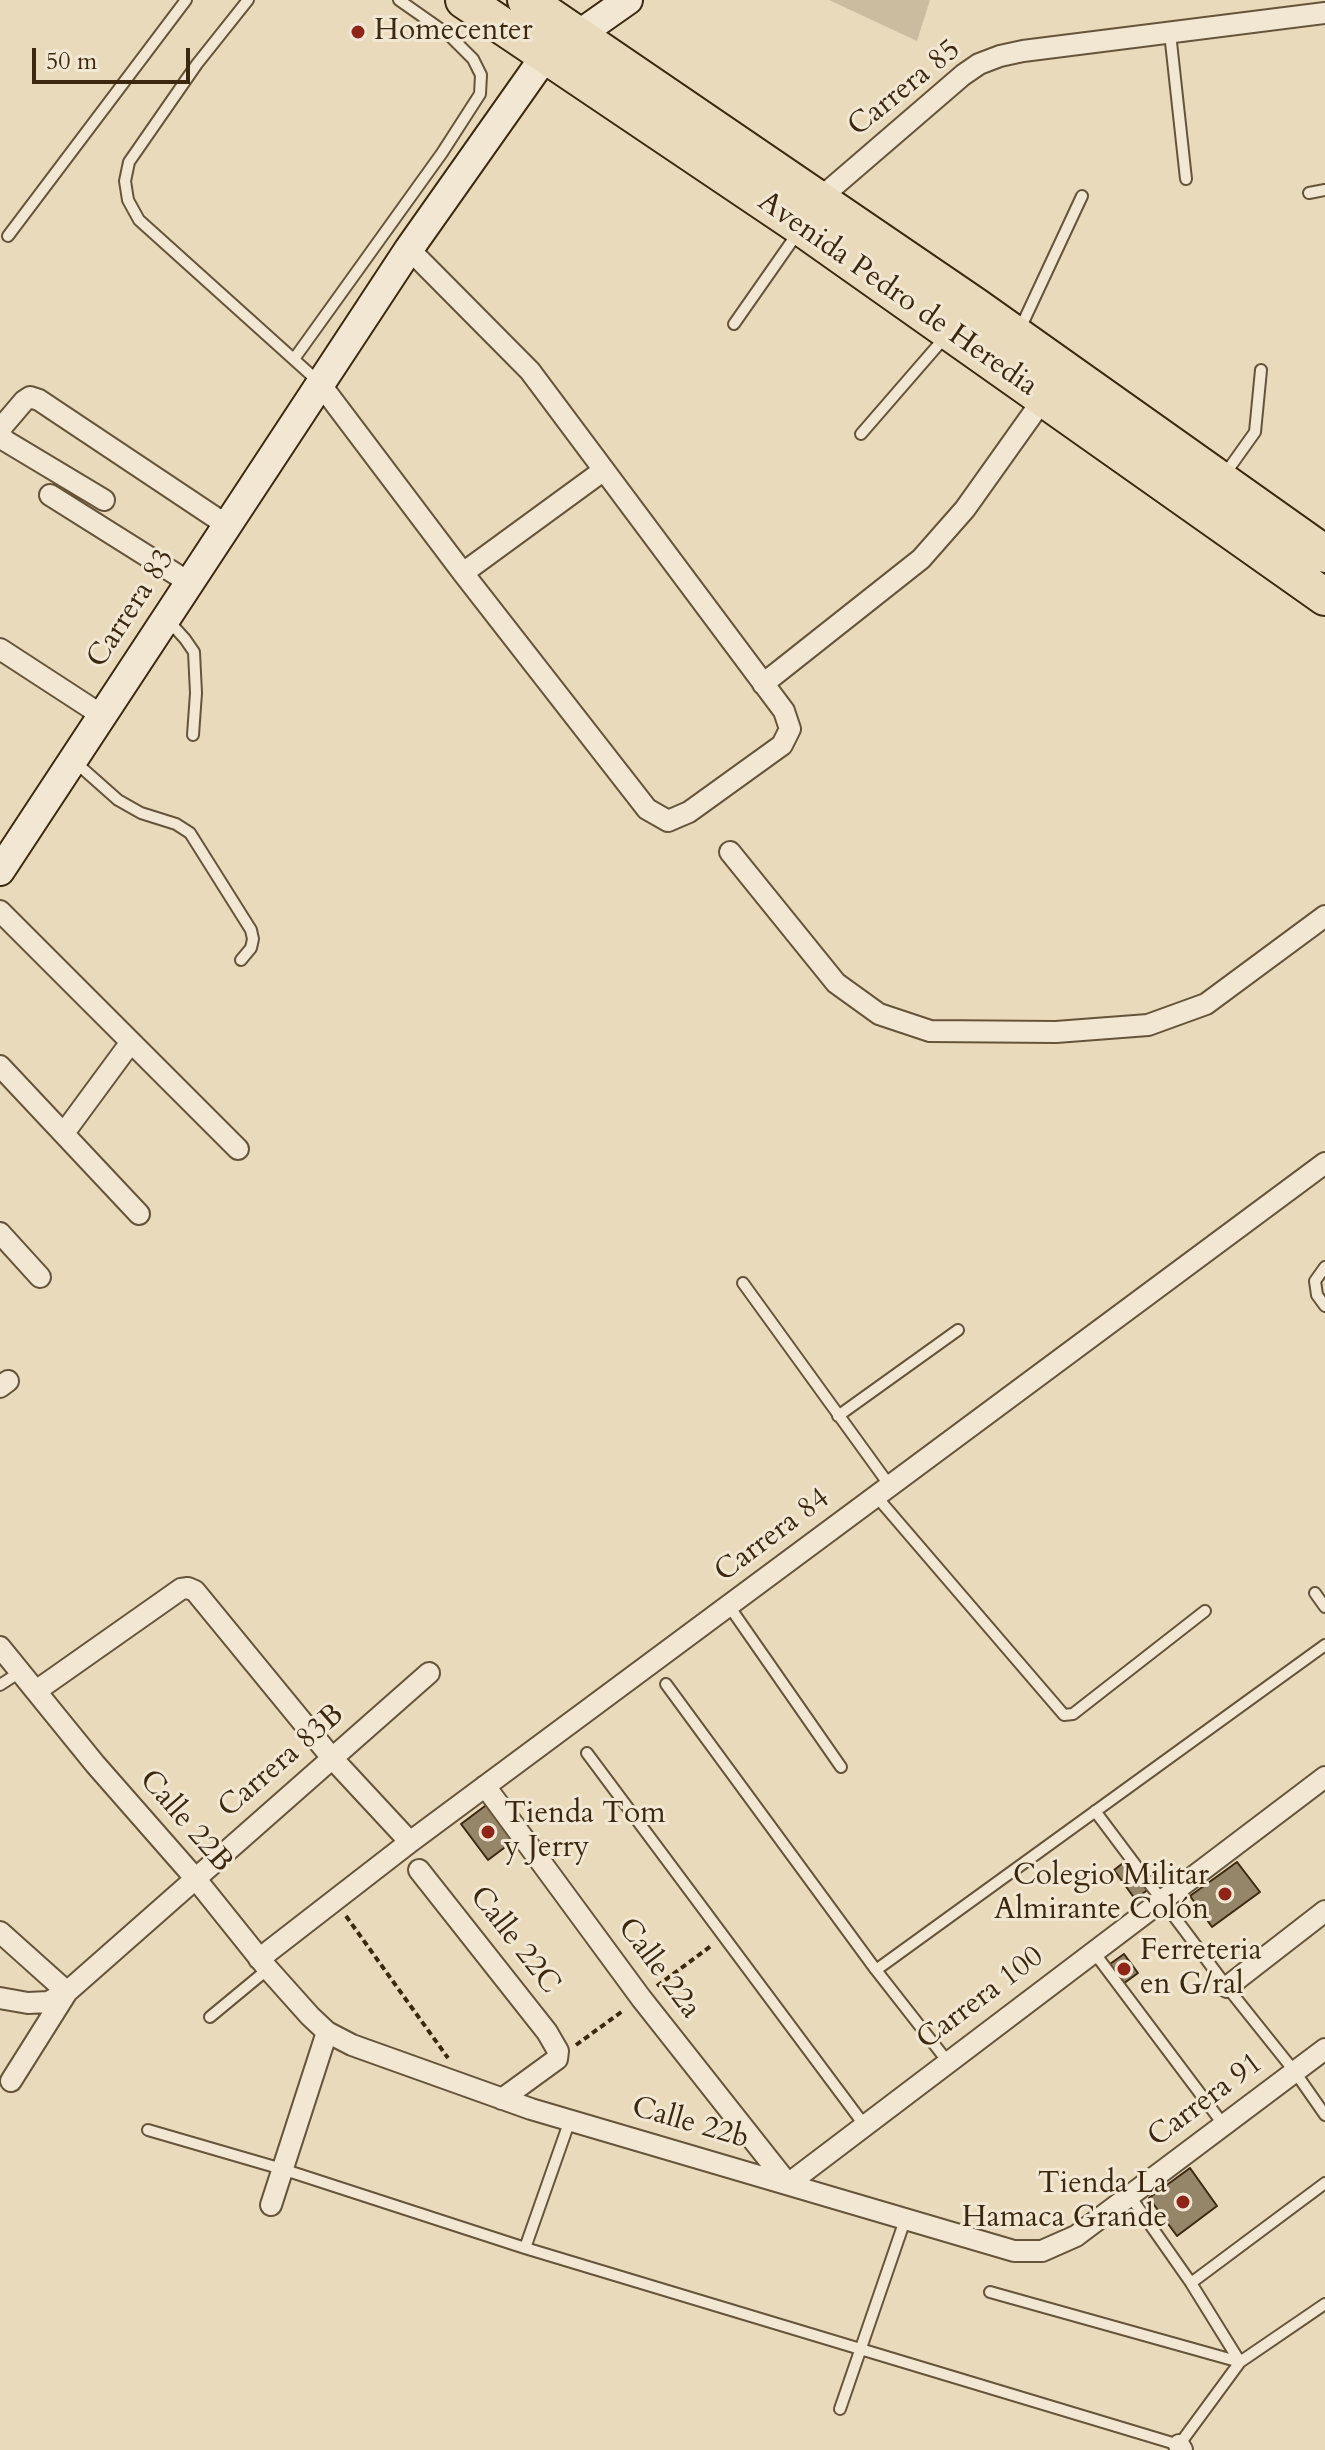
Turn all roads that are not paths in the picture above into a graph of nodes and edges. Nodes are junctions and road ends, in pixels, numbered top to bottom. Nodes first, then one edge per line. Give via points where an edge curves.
1 (186, 0) edge
2 (248, 0) edge
3 (399, 0) edge
4 (464, 0) edge
5 (526, 0) edge
6 (628, 0) edge
7 (1325, 13) edge
8 (1170, 33) junction
9 (578, 35) junction
10 (547, 57) junction
11 (442, 153) junction
12 (465, 170) junction
13 (1186, 179) dead end
14 (1325, 190) edge
15 (1309, 193) dead end
16 (1082, 196) dead end
17 (810, 213) junction
18 (8, 236) dead end
19 (409, 249) junction
20 (734, 324) dead end
21 (950, 331) junction
22 (1018, 335) junction
23 (294, 359) junction
24 (1261, 370) dead end
25 (321, 385) junction
26 (1044, 398) junction
27 (861, 434) dead end
28 (604, 470) junction
29 (1220, 480) junction
30 (50, 495) dead end
31 (104, 500) dead end
32 (228, 526) junction
33 (1325, 554) edge
34 (463, 573) junction
35 (190, 583) junction
36 (1325, 597) edge
37 (167, 618) junction
38 (0, 649) edge
39 (763, 684) junction
40 (103, 716) junction
41 (193, 735) dead end
42 (73, 760) junction
43 (730, 852) dead end
44 (0, 871) edge
45 (0, 911) edge
46 (1325, 916) edge
47 (241, 960) dead end
48 (131, 1042) junction
49 (0, 1066) edge
50 (64, 1133) junction
51 (238, 1149) dead end
52 (1325, 1163) edge
53 (139, 1214) dead end
54 (0, 1233) edge
55 (1325, 1267) edge
56 (40, 1277) dead end
57 (743, 1283) dead end
58 (1325, 1306) edge
59 (958, 1330) dead end
60 (838, 1416) junction
61 (883, 1491) junction
62 (1315, 1593) dead end
63 (729, 1606) junction
64 (1325, 1607) edge
65 (1205, 1611) dead end
66 (1325, 1645) edge
67 (0, 1647) edge
68 (20, 1672) junction
69 (429, 1673) dead end
70 (666, 1684) dead end
71 (0, 1685) edge
72 (36, 1691) junction
73 (587, 1753) dead end
74 (332, 1758) junction
75 (841, 1767) dead end
76 (1325, 1777) edge
77 (485, 1786) junction
78 (1095, 1811) junction
79 (410, 1842) junction
80 (419, 1870) dead end
81 (195, 1878) junction
82 (1162, 1900) junction
83 (1325, 1911) edge
84 (0, 1932) edge
85 (1093, 1951) junction
86 (264, 1964) junction
87 (876, 1970) junction
88 (1227, 1987) junction
89 (67, 1992) junction
90 (0, 1998) edge
91 (210, 2017) dead end
92 (327, 2032) junction
93 (1325, 2049) edge
94 (948, 2062) junction
95 (1295, 2072) junction
96 (5, 2079) edge
97 (502, 2099) junction
98 (1325, 2115) edge
99 (570, 2120) junction
100 (1223, 2124) junction
101 (865, 2126) junction
102 (148, 2130) dead end
103 (282, 2169) junction
104 (1325, 2183) edge
105 (788, 2184) junction
106 (1130, 2196) junction
107 (271, 2205) dead end
108 (905, 2220) junction
109 (525, 2248) junction
110 (1042, 2251) joint
111 (1191, 2283) junction
112 (990, 2292) dead end
113 (1325, 2304) edge
114 (859, 2348) junction
115 (1240, 2362) junction
116 (840, 2409) dead end
117 (1181, 2448) edge

1 - 18 lane
2 - 23 lane via 129,162 125,181 139,220
3 - 11 lane via 449,35 481,75 480,94
4 - 10 highway, Avenida Pedro de Heredia
5 - 9 highway, Avenida Pedro de Heredia
6 - 9 street, Carrera 83
7 - 8 street, Carrera 85
8 - 13 lane
8 - 17 street, Carrera 85 via 1023,51 979,64
9 - 10 street, Carrera 83
9 - 17 highway, Avenida Pedro de Heredia
10 - 12 street, Carrera 83
10 - 17 highway, Avenida Pedro de Heredia
11 - 12 lane
11 - 23 lane
12 - 19 street, Carrera 83
14 - 15 lane
16 - 22 lane
17 - 20 lane
17 - 21 highway, Avenida Pedro de Heredia
17 - 22 highway, Avenida Pedro de Heredia
19 - 25 street, Carrera 83
19 - 28 street via 530,371
21 - 26 highway, Avenida Pedro de Heredia
21 - 27 lane
22 - 29 highway, Avenida Pedro de Heredia
23 - 25 lane
24 - 29 lane via 1255,432
25 - 32 street, Carrera 83
25 - 34 street
26 - 36 highway, Avenida Pedro de Heredia
26 - 39 street via 965,509 921,559
28 - 34 street
28 - 39 street
29 - 33 highway, Avenida Pedro de Heredia
30 - 35 street
31 - 32 street via 4,440 1,428 24,401 39,400
32 - 35 street, Carrera 83
34 - 39 street via 647,809 668,821 689,812 782,745 790,729 784,711
35 - 37 street, Carrera 83
37 - 40 street, Carrera 83
37 - 41 lane via 194,652
38 - 40 street
40 - 42 street, Carrera 83
42 - 44 street, Carrera 83
42 - 47 lane via 118,800 190,833 251,930 251,948
43 - 46 street via 836,983 879,1014 930,1031 1056,1032 1148,1025 1206,1004
45 - 48 street
48 - 50 street
48 - 51 street
49 - 50 street
50 - 53 street
52 - 61 street, Carrera 84
54 - 56 street
55 - 58 lane via 1315,1281
57 - 60 lane
59 - 60 lane
60 - 61 lane
61 - 63 street, Carrera 84
61 - 65 lane via 1064,1715 1073,1714
62 - 64 lane
63 - 75 lane
63 - 77 street, Carrera 84
66 - 78 lane
67 - 68 street, Calle 22B
68 - 71 lane
68 - 72 street, Calle 22B
69 - 74 street, Carrera 83B
70 - 87 lane
72 - 74 street via 188,1588
72 - 81 street, Calle 22B
73 - 101 lane
74 - 79 street
74 - 81 street, Carrera 83B
76 - 82 street, Carrera 100
77 - 79 street, Carrera 84
77 - 105 street, Calle 22a via 641,1998
78 - 82 lane
78 - 87 lane
79 - 86 street, Carrera 84
80 - 97 street, Calle 22C via 558,2051 557,2059
81 - 86 street, Calle 22B
81 - 89 street, Carrera 83B
82 - 85 street, Carrera 100
82 - 88 lane
83 - 88 street
84 - 89 street
85 - 94 street, Carrera 100
85 - 100 lane
86 - 91 lane
86 - 92 street, Calle 22B
87 - 94 lane
88 - 95 lane
89 - 90 street via 48,2002
89 - 96 street
92 - 97 street, Calle 22b
92 - 103 street
93 - 95 street, Carrera 91
94 - 101 street, Carrera 100
95 - 98 lane
95 - 100 street, Carrera 91
97 - 99 street, Calle 22b
99 - 105 street, Calle 22b
99 - 109 lane
100 - 106 street, Carrera 91
101 - 105 street, Carrera 100
102 - 103 lane
103 - 107 street
103 - 109 lane
104 - 111 lane
105 - 108 street, Calle 22b
106 - 110 street, Carrera 91 via 1076,2236
106 - 111 lane
108 - 110 street, Calle 22b via 1014,2251
108 - 114 lane
109 - 114 lane
111 - 115 lane
112 - 115 lane
113 - 115 lane
114 - 116 lane
114 - 117 lane
115 - 117 lane

